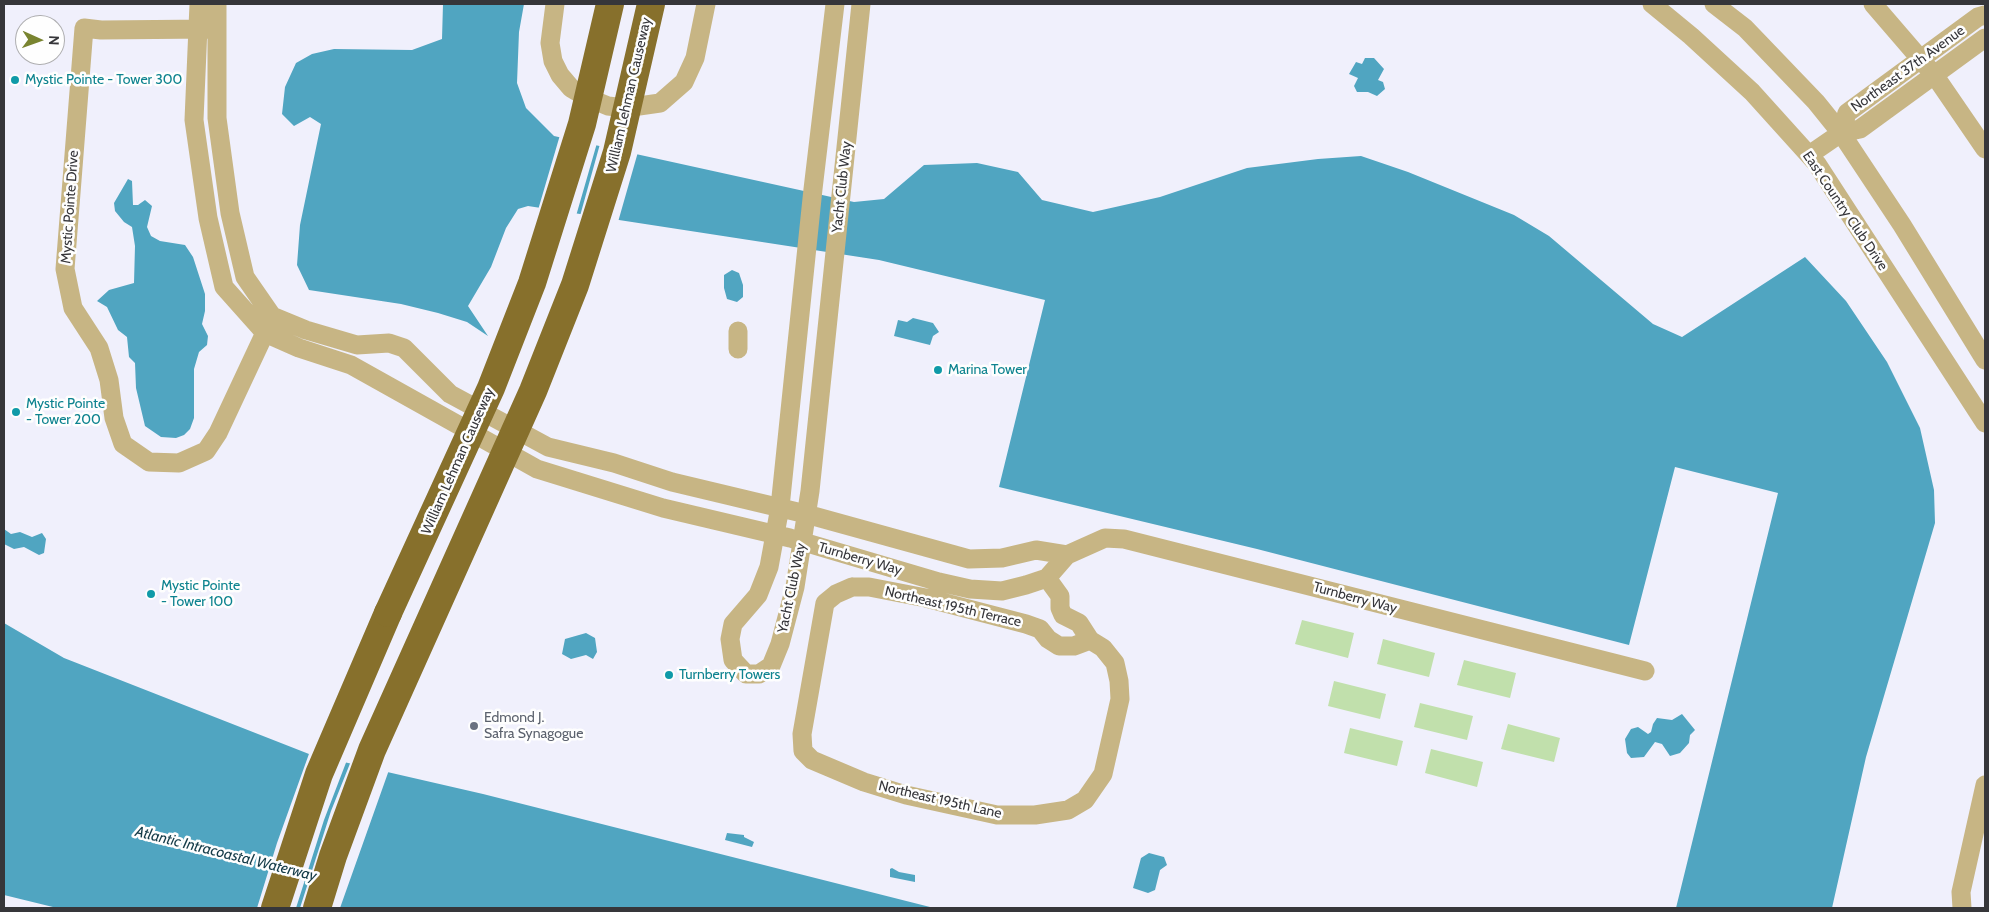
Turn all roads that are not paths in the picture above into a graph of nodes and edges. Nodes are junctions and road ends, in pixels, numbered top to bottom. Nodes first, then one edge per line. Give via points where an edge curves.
1 (199, 4) edge
2 (217, 4) edge
3 (556, 4) edge
4 (610, 4) edge
5 (651, 4) edge
6 (706, 4) edge
7 (835, 4) edge
8 (861, 4) edge
9 (1652, 4) edge
10 (1714, 4) edge
11 (1873, 4) edge
12 (1985, 15) edge
13 (196, 29) junction
14 (218, 29) junction
15 (1985, 38) edge
16 (1921, 60) junction
17 (1935, 76) junction
18 (1841, 133) junction
19 (1985, 149) edge
20 (1809, 155) junction
21 (269, 325) junction
22 (357, 345) junction
23 (1985, 360) edge
24 (351, 365) junction
25 (450, 394) junction
26 (437, 414) junction
27 (1985, 423) edge
28 (548, 447) junction
29 (537, 470) junction
30 (672, 482) junction
31 (780, 507) junction
32 (663, 508) junction
33 (806, 514) junction
34 (775, 534) junction
35 (802, 541) junction
36 (1067, 555) junction
37 (974, 560) junction
38 (1047, 578) junction
39 (852, 587) joint
40 (970, 589) junction
41 (1090, 640) junction
42 (1645, 671) dead end
43 (1985, 785) edge
44 (275, 908) edge
45 (317, 908) edge
46 (1962, 908) edge

1 - 13 street
2 - 14 street
3 - 6 street via 550,43 553,61 560,75 571,88 586,97 608,106 626,108 660,102 684,82 695,58
4 - 44 highway, William Lehman Causeway, bridge via 570,168 523,309 491,388 338,725 309,801
5 - 45 highway, William Lehman Causeway, bridge via 617,152 575,285 533,391 372,750
7 - 31 street, Yacht Club Way
8 - 33 street, Yacht Club Way
9 - 20 street, East Country Club Drive via 1752,92
10 - 18 street via 1745,28
11 - 16 street
12 - 16 street, Northeast 37th Avenue
13 - 14 street, Mystic Pointe Drive
13 - 21 street via 194,120 208,218 224,287
13 - 21 street, Mystic Pointe Drive via 84,28 65,269 73,308 99,348 122,444 149,462 179,463 206,451 218,433
14 - 21 street via 217,118 230,213 246,277
15 - 17 street, Northeast 37th Avenue
16 - 17 street
16 - 18 street, Northeast 37th Avenue via 1847,113
17 - 18 street, Northeast 37th Avenue via 1860,129
17 - 19 street
18 - 20 street, Northeast 37th Avenue
18 - 23 street
20 - 27 street, East Country Club Drive
21 - 22 street via 306,330
21 - 24 street via 299,348
22 - 24 street
22 - 25 street via 390,343 404,348
24 - 26 street
25 - 26 street
25 - 28 street
26 - 29 street
28 - 29 street
28 - 30 street, Turnberry Way
29 - 32 street, Turnberry Way
30 - 31 street, Turnberry Way
30 - 32 street
31 - 33 street, Turnberry Way
31 - 34 street, Yacht Club Way
32 - 34 street, Turnberry Way
33 - 35 street, Yacht Club Way
33 - 37 street, Turnberry Way
34 - 35 street, Turnberry Way
34 - 35 street, Yacht Club Way via 769,567 758,595 733,624 730,638 733,660 746,674 759,674 771,666 795,587
35 - 40 street, Turnberry Way
36 - 37 street, Turnberry Way via 1036,550
36 - 38 street, Turnberry Way
36 - 42 street, Turnberry Way via 1106,538 1124,539
37 - 40 street
38 - 40 street, Turnberry Way via 1002,591
38 - 41 street, Northeast 195th Lane via 1060,596 1063,615 1079,623
39 - 41 street, Northeast 195th Terrace via 926,598 1026,624 1040,629 1059,646 1074,646
39 - 41 street, Northeast 195th Lane via 825,603 807,700 803,751 812,760 864,782 924,799 1007,815 1035,816 1068,810 1085,800 1103,774 1120,699 1115,663 1103,648
43 - 46 street via 1961,892

